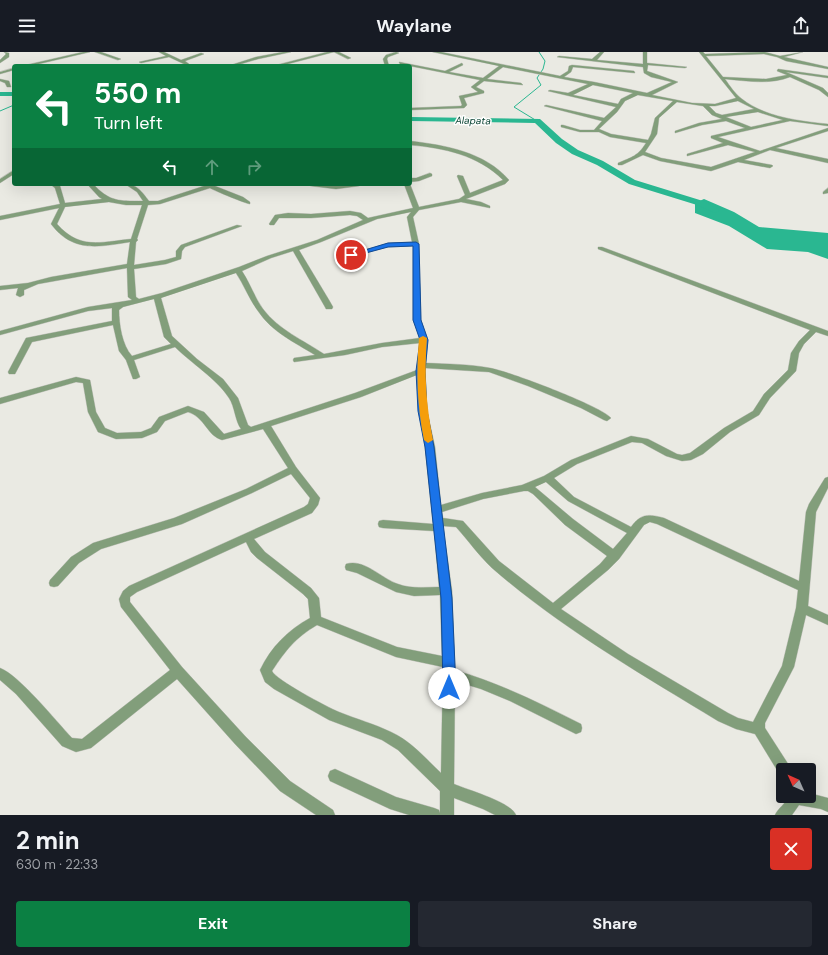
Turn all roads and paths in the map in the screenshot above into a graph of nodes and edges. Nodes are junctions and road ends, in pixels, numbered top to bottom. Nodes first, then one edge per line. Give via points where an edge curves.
1 (6, 52) edge
2 (88, 52) edge
3 (97, 52) edge
4 (161, 52) edge
5 (289, 52) edge
6 (334, 52) edge
7 (397, 52) edge
8 (435, 52) edge
9 (602, 52) edge
10 (645, 52) edge
11 (801, 52) edge
12 (202, 54) dead end
13 (702, 54) edge
14 (170, 56) junction
15 (559, 57) dead end
16 (349, 58) dead end
17 (780, 58) junction
18 (119, 59) dead end
19 (0, 61) edge
20 (42, 61) junction
21 (182, 61) junction
22 (593, 61) junction
23 (142, 62) dead end
24 (31, 64) edge
25 (47, 64) edge
26 (187, 64) edge
27 (237, 64) edge
28 (283, 64) edge
29 (386, 64) edge
30 (400, 64) edge
31 (462, 64) dead end
32 (503, 65) junction
33 (646, 65) junction
34 (412, 67) edge
35 (685, 67) dead end
36 (828, 68) edge
37 (12, 70) edge
38 (778, 70) junction
39 (446, 72) junction
40 (634, 72) dead end
41 (0, 73) edge
42 (789, 75) junction
43 (561, 77) junction
44 (724, 78) junction
45 (828, 78) edge
46 (482, 79) junction
47 (0, 80) edge
48 (594, 83) junction
49 (522, 84) dead end
50 (8, 86) dead end
51 (550, 91) dead end
52 (638, 93) junction
53 (568, 94) junction
54 (647, 95) junction
55 (828, 96) edge
56 (739, 99) junction
57 (676, 101) junction
58 (705, 105) junction
59 (546, 106) dead end
60 (619, 106) junction
61 (412, 109) edge
62 (759, 110) junction
63 (722, 117) junction
64 (728, 119) junction
65 (605, 120) junction
66 (790, 120) junction
67 (828, 125) edge
68 (563, 126) dead end
69 (751, 129) junction
70 (828, 129) edge
71 (598, 131) junction
72 (677, 132) dead end
73 (649, 142) junction
74 (728, 143) junction
75 (412, 145) edge
76 (770, 148) junction
77 (759, 152) junction
78 (642, 153) junction
79 (689, 155) dead end
80 (737, 160) junction
81 (828, 161) edge
82 (620, 164) dead end
83 (770, 166) dead end
84 (12, 173) edge
85 (430, 175) dead end
86 (460, 176) dead end
87 (412, 180) edge
88 (0, 182) edge
89 (56, 186) edge
90 (92, 186) edge
91 (131, 186) edge
92 (210, 186) edge
93 (215, 186) edge
94 (408, 186) edge
95 (468, 196) junction
96 (109, 200) junction
97 (461, 200) junction
98 (147, 203) junction
99 (248, 203) dead end
100 (63, 205) junction
101 (488, 207) dead end
102 (417, 209) junction
103 (0, 218) edge
104 (368, 220) junction
105 (272, 224) dead end
106 (239, 226) dead end
107 (135, 240) junction
108 (416, 244) junction
109 (600, 248) dead end
110 (295, 249) junction
111 (351, 255) dead end
112 (131, 266) junction
113 (248, 266) junction
114 (30, 285) junction
115 (0, 288) edge
116 (20, 294) dead end
117 (156, 297) junction
118 (137, 301) junction
119 (121, 305) junction
120 (329, 307) dead end
121 (116, 322) junction
122 (815, 329) junction
123 (0, 333) edge
124 (828, 334) edge
125 (424, 340) junction
126 (177, 344) junction
127 (322, 356) junction
128 (130, 359) junction
129 (297, 360) dead end
130 (421, 368) junction
131 (12, 372) dead end
132 (136, 377) dead end
133 (0, 401) edge
134 (607, 418) dead end
135 (266, 426) junction
136 (250, 430) junction
137 (292, 469) junction
138 (547, 478) junction
139 (828, 480) edge
140 (524, 488) junction
141 (437, 510) junction
142 (383, 524) dead end
143 (439, 525) junction
144 (634, 532) junction
145 (248, 537) junction
146 (615, 556) junction
147 (350, 567) dead end
148 (54, 583) dead end
149 (804, 588) junction
150 (446, 591) junction
151 (802, 608) junction
152 (553, 609) junction
153 (316, 620) junction
154 (828, 620) edge
155 (449, 669) junction
156 (178, 671) junction
157 (0, 673) edge
158 (576, 728) dead end
159 (759, 729) junction
160 (781, 763) edge
161 (335, 776) dead end
162 (448, 789) junction
163 (816, 801) edge
164 (793, 803) edge
165 (828, 805) edge
166 (328, 815) edge
167 (434, 815) edge
168 (447, 815) edge
169 (509, 815) edge
170 (782, 815) edge

1 - 19 street via 7,57
2 - 20 street
3 - 18 street
4 - 14 street
5 - 27 street
6 - 16 street
6 - 28 street
7 - 29 street via 387,56
7 - 30 street
8 - 32 street
9 - 22 street
10 - 33 street
11 - 17 street
12 - 21 street
13 - 17 street via 760,53
13 - 44 street
14 - 21 street
14 - 23 street
15 - 22 street
17 - 36 street
17 - 38 street via 776,67
20 - 24 street
20 - 25 street
21 - 26 street
22 - 33 street
31 - 39 street
32 - 43 street
32 - 46 street
33 - 35 street
33 - 54 street via 645,72 648,74 676,82
34 - 39 street
37 - 41 street
38 - 42 street
38 - 45 street
39 - 46 street
40 - 43 street via 572,66 570,71
42 - 44 street via 773,80
42 - 55 street
43 - 48 street
44 - 56 street
46 - 49 street
46 - 61 street via 472,87 482,92 460,98 464,106
47 - 50 street via 7,82
48 - 52 street
48 - 53 street
51 - 53 street
52 - 54 street
52 - 60 street via 623,100
53 - 60 street
54 - 57 street
56 - 58 street
56 - 62 street
57 - 58 street
57 - 73 street via 657,118 654,134
58 - 63 street via 710,112
59 - 65 street
60 - 65 street
62 - 63 street
62 - 66 street
63 - 64 street
64 - 69 street
64 - 72 street
65 - 71 street via 597,127
66 - 67 street
66 - 69 street
68 - 71 street via 580,131
69 - 74 street via 713,137
70 - 76 street
71 - 73 street
73 - 78 street
74 - 77 street
74 - 79 street
75 - 95 street via 441,146 458,151 496,170 506,180
76 - 77 street
76 - 81 street
77 - 80 street
78 - 80 street via 708,170
78 - 82 street
80 - 83 street
84 - 88 street
85 - 87 street
86 - 95 street
89 - 100 street
90 - 96 street
91 - 98 street via 139,191
92 - 98 street via 167,201
93 - 99 street
94 - 102 street
95 - 97 street
96 - 98 street
96 - 100 street
97 - 101 street
97 - 102 street
98 - 107 street via 138,224
100 - 103 street
100 - 107 street via 54,224 82,244
102 - 104 street
102 - 108 street via 410,217
104 - 105 street via 350,212 311,216 288,214 277,216
104 - 110 street
106 - 112 street via 183,246 179,251 179,258
107 - 112 street
108 - 111 street via 388,245
108 - 125 street via 417,320
109 - 122 street
110 - 113 street
110 - 120 street
112 - 114 street via 70,275
112 - 118 street via 130,289 132,298
113 - 117 street
113 - 127 street via 238,270 260,310 279,330
114 - 115 street
114 - 116 street via 21,289
117 - 118 street
117 - 126 street via 168,337
118 - 119 street
119 - 121 street via 115,309
119 - 123 street via 88,309
121 - 128 street via 123,350
121 - 131 street via 29,340
122 - 124 street
122 - 138 street via 796,351 791,361 792,371 764,400 753,416 727,430 703,450 683,458 672,456 639,438 631,439 574,462
125 - 127 street
125 - 130 street
126 - 128 street
126 - 136 street via 220,381 234,398 244,427
127 - 129 street
128 - 132 street
130 - 134 street via 490,370 584,406
130 - 135 street via 358,395
130 - 141 street via 423,411
133 - 136 street via 76,379 87,382 92,412 101,430 116,436 142,435 154,430 162,420 188,409 207,418 217,434 222,437
135 - 136 street
135 - 137 street
137 - 145 street via 315,498 313,505 308,510
137 - 148 street via 249,491 178,521 97,546 75,560
138 - 140 street
138 - 144 street via 571,499
139 - 149 street via 812,512
140 - 141 street via 482,496
140 - 146 street via 536,492 569,522
141 - 143 street
142 - 143 street
143 - 150 street
143 - 152 street via 450,522 459,524 495,564
144 - 146 street
144 - 149 street via 644,519 654,518
145 - 153 street via 261,555 313,598
145 - 156 street via 126,593 123,600 125,604
146 - 152 street
147 - 150 street via 406,591
149 - 151 street
150 - 155 street
151 - 154 street
151 - 159 street via 788,667 759,723
152 - 159 street via 624,658 723,717
153 - 155 street via 396,652
153 - 162 street via 283,644 266,670 269,678 334,716 388,736 403,746
155 - 158 street via 510,695
155 - 162 street
156 - 157 street via 86,744 80,746 67,742 20,690
156 - 166 street via 285,786
159 - 160 street
161 - 167 street via 395,804
162 - 168 street
162 - 169 street via 487,803
163 - 165 street
164 - 170 street

